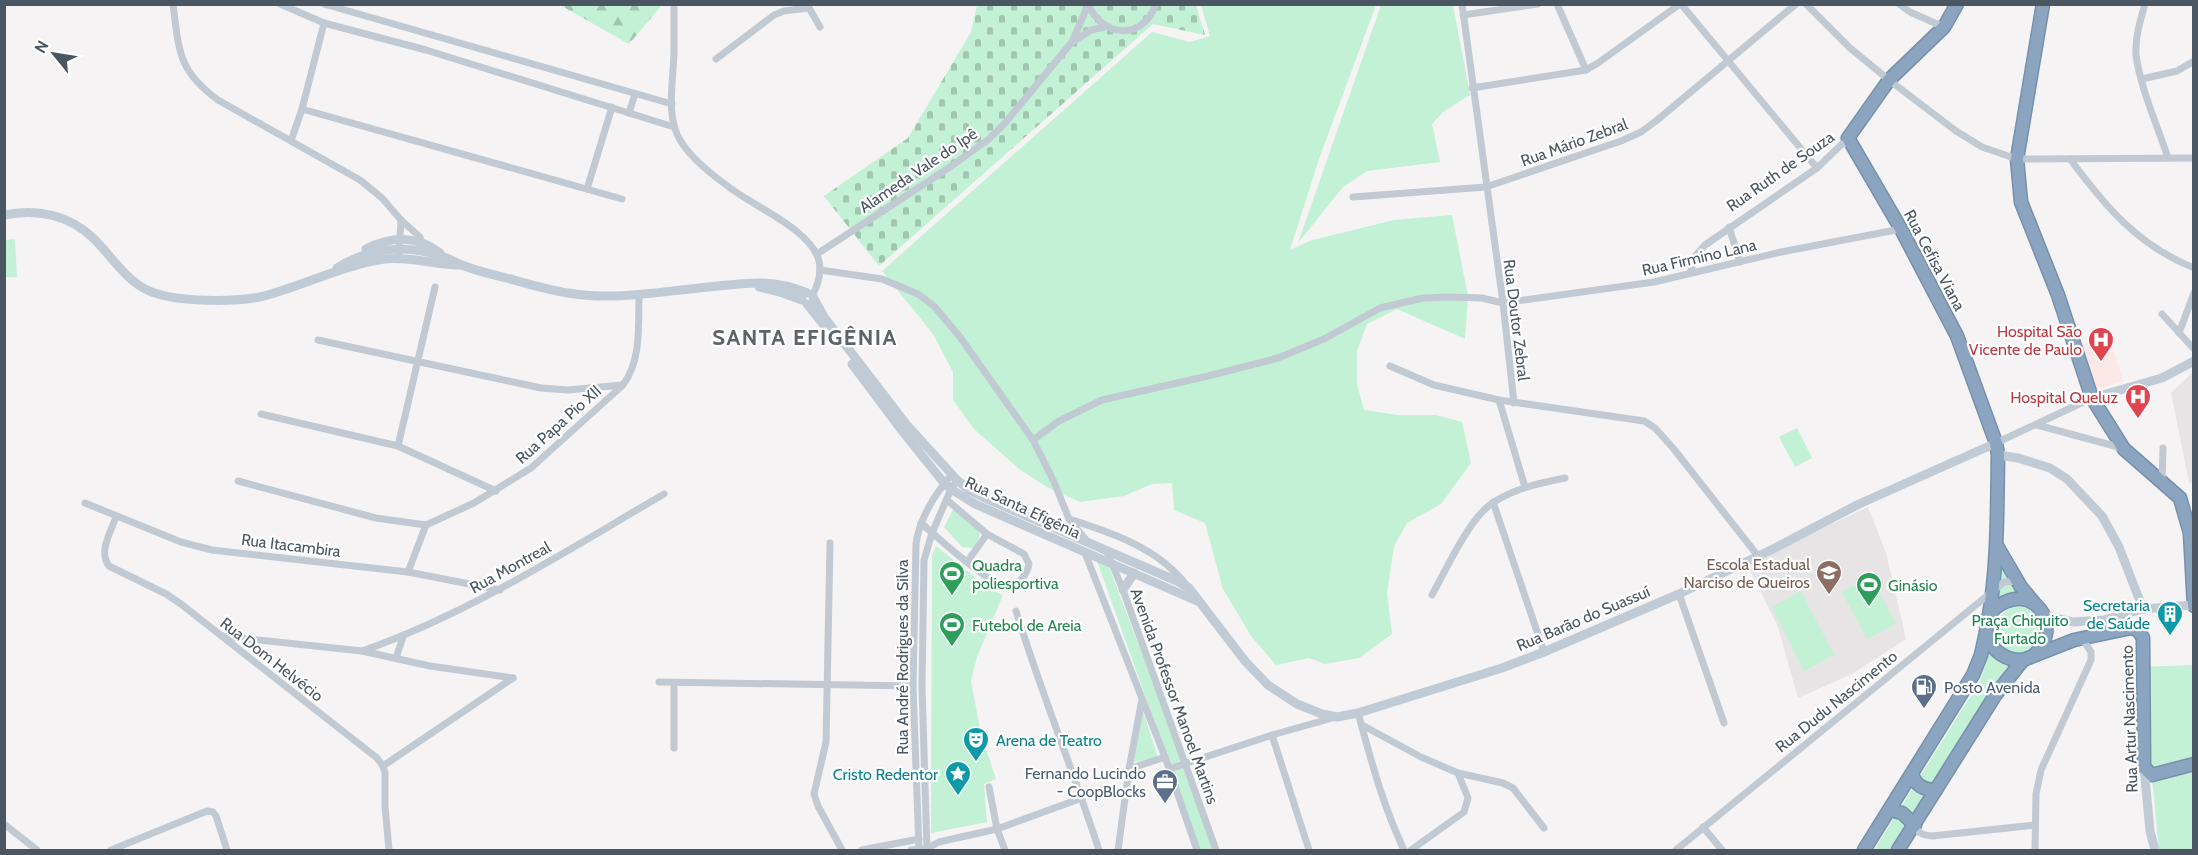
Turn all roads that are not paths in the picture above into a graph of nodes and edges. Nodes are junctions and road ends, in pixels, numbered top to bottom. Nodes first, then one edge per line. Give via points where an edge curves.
1 (173, 4) edge
2 (280, 4) edge
3 (324, 4) edge
4 (674, 4) edge
5 (1156, 4) edge
6 (1462, 4) edge
7 (1538, 4) edge
8 (1557, 4) edge
9 (1680, 4) edge
10 (1796, 4) edge
11 (1806, 4) edge
12 (1899, 4) edge
13 (1958, 4) edge
14 (2043, 4) edge
15 (2145, 4) edge
16 (1088, 5) edge
17 (808, 6) edge
18 (1463, 15) junction
19 (324, 23) junction
20 (820, 27) dead end
21 (1105, 27) junction
22 (1944, 27) junction
23 (430, 35) junction
24 (1072, 42) junction
25 (426, 50) junction
26 (716, 59) dead end
27 (1728, 62) junction
28 (2193, 62) edge
29 (1586, 70) junction
30 (2142, 79) junction
31 (1889, 80) junction
32 (1472, 88) junction
33 (635, 94) junction
34 (672, 104) junction
35 (612, 107) junction
36 (302, 109) junction
37 (629, 113) junction
38 (674, 127) junction
39 (1849, 140) junction
40 (291, 141) junction
41 (2168, 158) junction
42 (2193, 158) edge
43 (2017, 159) junction
44 (2070, 159) junction
45 (1817, 168) junction
46 (1486, 187) junction
47 (587, 189) junction
48 (1353, 197) dead end
49 (622, 199) dead end
50 (4, 215) edge
51 (401, 220) junction
52 (1730, 226) junction
53 (1901, 229) junction
54 (399, 249) junction
55 (420, 251) junction
56 (817, 254) junction
57 (1740, 262) junction
58 (461, 265) junction
59 (2193, 268) edge
60 (820, 270) junction
61 (330, 273) junction
62 (1690, 273) junction
63 (435, 287) dead end
64 (2193, 293) edge
65 (639, 294) junction
66 (810, 296) junction
67 (1503, 303) junction
68 (2162, 314) dead end
69 (2179, 333) junction
70 (318, 340) dead end
71 (2193, 349) edge
72 (2193, 361) edge
73 (418, 362) junction
74 (1390, 366) dead end
75 (623, 385) junction
76 (2092, 398) junction
77 (1499, 400) junction
78 (1514, 403) junction
79 (261, 414) dead end
80 (2037, 425) junction
81 (1033, 440) junction
82 (398, 446) junction
83 (2163, 448) dead end
84 (1995, 449) junction
85 (2124, 449) junction
86 (955, 477) junction
87 (1565, 478) dead end
88 (238, 481) dead end
89 (2162, 482) junction
90 (948, 486) junction
91 (1525, 487) junction
92 (496, 491) junction
93 (664, 494) dead end
94 (947, 501) junction
95 (1493, 502) junction
96 (85, 503) dead end
97 (116, 517) junction
98 (1069, 519) junction
99 (921, 523) junction
100 (426, 525) junction
101 (932, 533) junction
102 (2192, 533) edge
103 (987, 534) junction
104 (1087, 542) junction
105 (830, 543) dead end
106 (1996, 544) junction
107 (1106, 550) junction
108 (1085, 553) junction
109 (1758, 556) junction
110 (967, 562) junction
111 (1111, 563) junction
112 (408, 572) junction
113 (1134, 573) junction
114 (2018, 581) junction
115 (1188, 588) junction
116 (500, 590) junction
117 (1123, 590) junction
118 (1994, 591) junction
119 (1678, 594) junction
120 (1432, 595) dead end
121 (2193, 596) edge
122 (1199, 602) junction
123 (2193, 605) edge
124 (2142, 609) junction
125 (1016, 611) dead end
126 (2041, 611) junction
127 (1987, 626) junction
128 (222, 636) junction
129 (403, 637) junction
130 (2082, 638) junction
131 (362, 651) junction
132 (1544, 652) junction
133 (2035, 654) junction
134 (396, 658) junction
135 (2023, 660) junction
136 (658, 682) dead end
137 (674, 683) junction
138 (827, 686) junction
139 (914, 686) junction
140 (1142, 699) junction
141 (1358, 713) junction
142 (1337, 717) junction
143 (1724, 723) dead end
144 (1362, 725) junction
145 (1272, 735) junction
146 (674, 748) dead end
147 (1165, 757) junction
148 (1184, 763) junction
149 (2193, 764) edge
150 (383, 766) junction
151 (2144, 767) junction
152 (1129, 769) junction
153 (1169, 769) junction
154 (1458, 773) junction
155 (1912, 774) junction
156 (989, 788) dead end
157 (1936, 790) junction
158 (1082, 798) junction
159 (1890, 810) junction
160 (4, 824) edge
161 (1915, 825) junction
162 (2035, 825) junction
163 (1703, 827) junction
164 (1544, 828) dead end
165 (997, 829) junction
166 (927, 837) junction
167 (918, 839) junction
168 (939, 842) junction
169 (927, 849) edge
170 (37, 850) edge
171 (111, 850) edge
172 (227, 850) edge
173 (388, 850) edge
174 (842, 850) edge
175 (862, 850) edge
176 (916, 850) edge
177 (1005, 850) edge
178 (1099, 850) edge
179 (1118, 850) edge
180 (1197, 850) edge
181 (1216, 850) edge
182 (1309, 850) edge
183 (1404, 850) edge
184 (1411, 850) edge
185 (1676, 850) edge
186 (1722, 850) edge
187 (1864, 850) edge
188 (1898, 850) edge
189 (2035, 850) edge
190 (2155, 850) edge

1 - 40 street via 182,58 189,74 218,100
2 - 19 street
3 - 23 street
4 - 34 street
5 - 21 street via 1153,14 1131,30
6 - 18 street, Rua Doutor Zebral
7 - 18 street
8 - 29 street
9 - 27 street
9 - 29 street
10 - 27 street, Rua Mário Zebral
11 - 31 street
12 - 22 street
13 - 22 highway, Rua Ruth de Souza
14 - 43 highway
15 - 30 street via 2136,55
16 - 21 street
16 - 24 street, Alameda Vale do Ipê
17 - 20 street
17 - 26 street via 774,15
18 - 32 street, Rua Doutor Zebral
19 - 25 street
19 - 36 street
21 - 24 street, Alameda Vale do Ipê via 1091,30
22 - 31 highway, Rua Ruth de Souza
23 - 25 street
23 - 33 street
24 - 56 street, Alameda Vale do Ipê via 989,139
25 - 35 street
27 - 45 street
27 - 46 street, Rua Mário Zebral via 1641,132
28 - 30 street via 2177,71
29 - 32 street
30 - 41 street
31 - 39 highway, Rua Ruth de Souza
31 - 43 street via 1956,131 1982,147
32 - 46 street, Rua Doutor Zebral
33 - 34 street
33 - 37 street
34 - 38 street
35 - 37 street
35 - 47 street
36 - 40 street
36 - 47 street
37 - 38 street
38 - 56 street via 693,156 732,189 786,224
39 - 45 street, Rua Ruth de Souza
39 - 53 highway, Rua Cefisa Viana
40 - 51 street via 372,189
41 - 42 street
41 - 44 street
43 - 44 street
43 - 76 highway via 2021,202 2058,295
44 - 59 street via 2101,200 2147,244
45 - 52 street, Rua Ruth de Souza
46 - 48 street, Rua Mário Zebral
46 - 67 street, Rua Doutor Zebral
47 - 49 street
50 - 61 main road via 33,212 62,218 93,238 132,280 146,290 172,297 259,297
51 - 54 street
51 - 55 street via 416,232
52 - 57 street, Rua Ruth de Souza
52 - 62 street, Rua Ruth de Souza via 1696,255
53 - 57 street, Rua Firmino Lana
53 - 84 highway, Rua Cefisa Viana via 1957,336
54 - 55 main road
54 - 55 main road
54 - 61 main road via 378,261
54 - 61 main road via 351,259
55 - 58 main road via 444,256
55 - 58 main road via 448,265
56 - 60 street
57 - 62 street, Rua Firmino Lana
58 - 65 main road via 568,293
60 - 66 street via 819,282
60 - 81 street via 882,279 934,306
62 - 67 street, Rua Firmino Lana via 1654,282
63 - 73 street
64 - 69 street
65 - 66 main road via 736,284
65 - 75 street, Rua Papa Pio XII via 636,360
66 - 86 main road, Rua Santa Efigênia via 906,424
66 - 90 main road, Rua Santa Efigênia via 903,432
67 - 78 street, Rua Doutor Zebral
67 - 81 street, Rua Firmino Lana via 1447,297 1380,308 1324,339 1278,358 1102,400 1059,421
68 - 69 street
69 - 71 street
70 - 73 street
72 - 76 main road via 2162,378
73 - 75 street via 541,388
73 - 82 street
74 - 77 street via 1434,384
75 - 92 street, Rua Papa Pio XII via 531,468
76 - 80 street, Rua Barão do Suassuí
76 - 85 highway
77 - 78 street
77 - 91 street
78 - 109 street, Rua Doutor Zebral via 1644,421 1655,428
79 - 82 street
80 - 84 street, Rua Barão do Suassuí
80 - 85 street
81 - 98 street
82 - 92 street
83 - 89 street
84 - 106 highway, Rua Cefisa Viana
84 - 109 main road, Rua Barão do Suassuí via 1859,504
84 - 124 main road via 2050,468 2067,479 2102,516 2119,547
85 - 89 highway
86 - 90 street, Rua André Rodrigues da Silva
86 - 104 main road, Rua Santa Efigênia via 984,498
87 - 91 street
88 - 100 street via 376,518
89 - 102 highway via 2180,498
90 - 94 street, Rua André Rodrigues da Silva
90 - 99 street, Rua André Rodrigues da Silva
90 - 108 main road, Rua Santa Efigênia via 975,504
91 - 95 street
92 - 100 street, Rua Papa Pio XII
93 - 116 street, Rua Montreal
94 - 101 street, Rua André Rodrigues da Silva
94 - 103 street
95 - 120 street via 1469,530
95 - 132 street
96 - 97 street, Rua Itacambira
97 - 112 street, Rua Itacambira via 181,542 212,549
97 - 128 street, Rua Dom Helvécio via 104,552 109,566 166,594
98 - 104 street
98 - 115 street via 1150,552 1167,563
99 - 101 street
99 - 139 street, Rua André Rodrigues da Silva via 916,544
100 - 112 street
101 - 110 street
101 - 166 street, Rua André Rodrigues da Silva via 924,560 922,676
102 - 121 highway
103 - 110 street
103 - 110 street via 1024,554 1029,564 1027,574 1008,586 998,584
104 - 107 main road, Rua Santa Efigênia
105 - 138 street
106 - 114 highway
106 - 118 highway, Rua Cefisa Viana
107 - 111 street, Avenida Professor Manoel Martins
107 - 115 main road, Rua Santa Efigênia
108 - 111 main road, Rua Santa Efigênia
108 - 140 street, Avenida Professor Manoel Martins
109 - 119 main road, Rua Barão do Suassuí
111 - 113 main road, Rua Santa Efigênia
111 - 117 street, Avenida Professor Manoel Martins
112 - 116 street, Rua Itacambira
113 - 117 main road
113 - 122 main road, Rua Santa Efigênia
114 - 118 street, Rua Dudu Nascimento via 2004,582
114 - 126 highway
115 - 122 main road, Rua Santa Efigênia
116 - 129 street, Rua Montreal
117 - 148 street, Avenida Professor Manoel Martins
118 - 127 highway, Rua Cefisa Viana
118 - 163 street, Rua Dudu Nascimento
119 - 132 main road, Rua Barão do Suassuí
119 - 143 street
121 - 123 highway
122 - 142 main road, Rua Santa Efigênia via 1268,685 1296,704
123 - 124 main road
124 - 126 main road via 2104,620 2073,622
125 - 158 street
126 - 127 highway via 2027,601 2003,602 1994,610
126 - 133 highway via 2048,632
127 - 135 highway via 1988,640 1998,654
127 - 155 highway, Rua Cefisa Viana via 1973,675
128 - 131 street
128 - 150 street, Rua Dom Helvécio
129 - 131 street, Rua Montreal
129 - 134 street
130 - 133 highway
130 - 151 highway, Rua Artur Nascimento via 2131,628 2143,638
130 - 162 street via 2091,652 2091,660 2042,770
131 - 134 street
132 - 141 main road, Rua Barão do Suassuí
133 - 135 highway
134 - 150 street via 513,678
135 - 157 highway via 1996,694
136 - 137 street
137 - 138 street
137 - 146 street
138 - 139 street
138 - 174 street via 826,742 814,794
139 - 167 street, Rua André Rodrigues da Silva
140 - 147 street, Avenida Professor Manoel Martins
140 - 152 street
141 - 142 main road, Rua Barão do Suassuí
141 - 144 street
142 - 145 street, Rua Barão do Suassuí
144 - 154 street
144 - 183 street via 1388,815
145 - 148 street, Rua Barão do Suassuí
145 - 182 street
147 - 152 street
147 - 153 street, Avenida Professor Manoel Martins
148 - 153 street, Rua Barão do Suassuí
148 - 181 street, Avenida Professor Manoel Martins
149 - 151 highway via 2152,775
150 - 173 street
151 - 190 main road, Rua Artur Nascimento
152 - 179 street
153 - 180 street, Avenida Professor Manoel Martins
154 - 164 street via 1513,788
154 - 184 street via 1468,798 1464,812
155 - 157 highway via 1920,786
155 - 159 highway, Rua Cefisa Viana
156 - 165 street
157 - 161 highway
158 - 165 street
158 - 178 street
159 - 161 highway via 1902,813
159 - 187 highway, Rua Cefisa Viana
160 - 170 street
161 - 162 street via 1917,832 1932,836
161 - 188 highway
162 - 189 street
163 - 185 street, Rua Dudu Nascimento
163 - 186 street
165 - 168 street
165 - 177 street
166 - 167 street
166 - 168 street
166 - 169 street, Rua André Rodrigues da Silva
167 - 175 street
167 - 176 street, Rua André Rodrigues da Silva
168 - 169 street
169 - 176 street
171 - 172 street via 207,811 216,816

